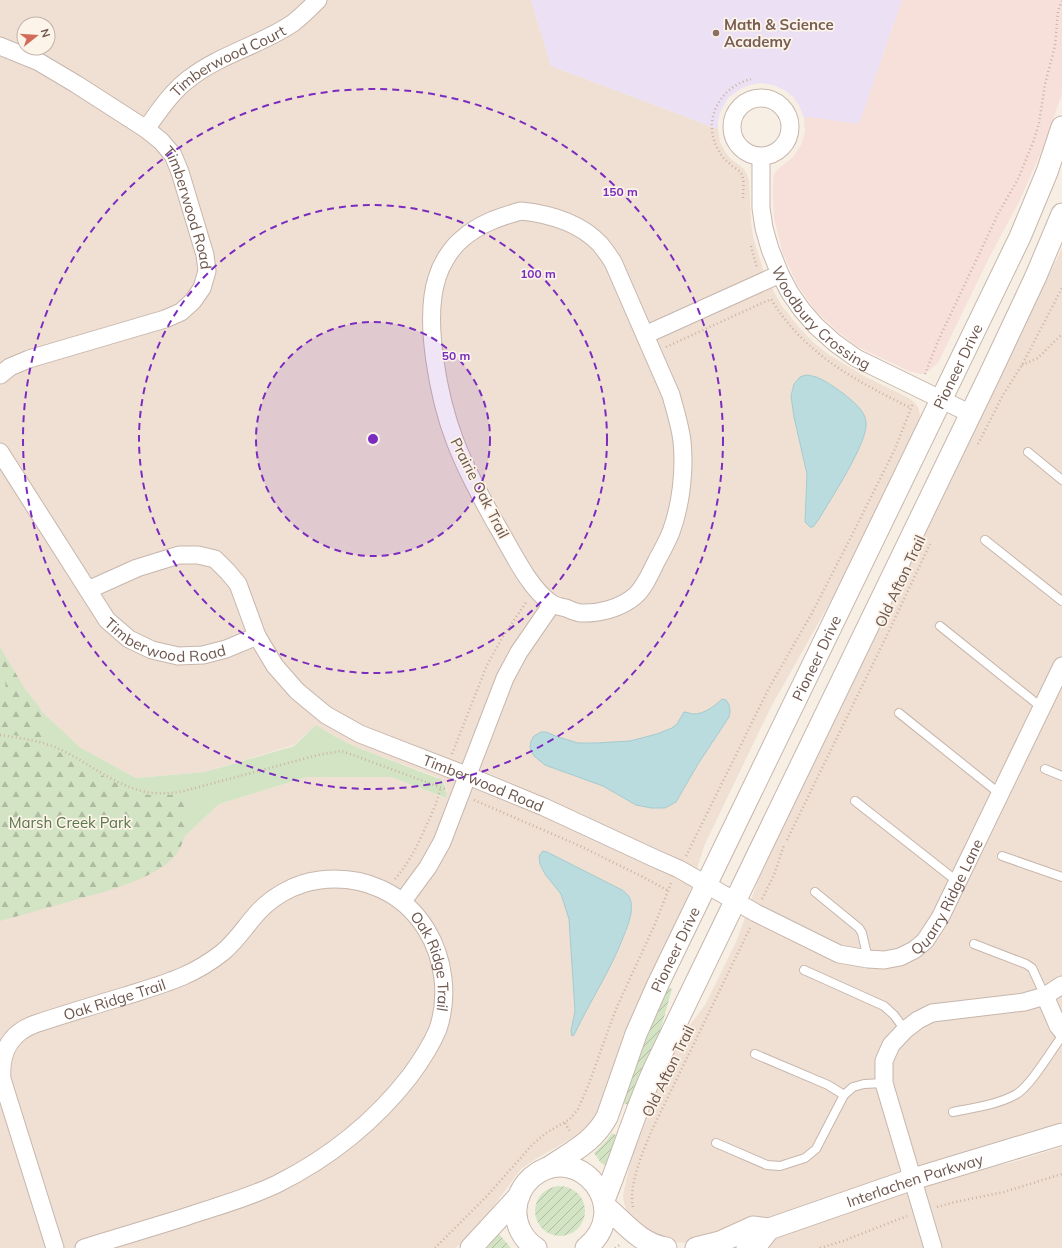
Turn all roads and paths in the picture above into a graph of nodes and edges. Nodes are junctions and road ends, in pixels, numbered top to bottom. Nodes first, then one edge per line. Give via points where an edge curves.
1 (318, 0) edge
2 (1062, 1) edge
3 (0, 46) edge
4 (751, 79) dead end
5 (1062, 127) edge
6 (146, 128) junction
7 (761, 157) dead end
8 (744, 202) dead end
9 (1062, 214) edge
10 (749, 240) dead end
11 (756, 265) dead end
12 (780, 274) junction
13 (1062, 288) edge
14 (1062, 334) edge
15 (645, 335) junction
16 (670, 346) dead end
17 (1022, 365) junction
18 (0, 375) edge
19 (919, 388) junction
20 (942, 400) junction
21 (911, 408) junction
22 (971, 414) junction
23 (978, 444) dead end
24 (0, 452) edge
25 (1028, 452) dead end
26 (1062, 480) edge
27 (985, 540) dead end
28 (930, 544) dead end
29 (88, 590) junction
30 (537, 591) junction
31 (1062, 601) edge
32 (552, 604) junction
33 (940, 626) dead end
34 (257, 636) junction
35 (1062, 666) edge
36 (1041, 708) junction
37 (899, 713) dead end
38 (0, 734) edge
39 (452, 752) dead end
40 (1045, 769) dead end
41 (466, 775) junction
42 (1062, 776) edge
43 (1000, 794) junction
44 (477, 801) dead end
45 (855, 801) dead end
46 (687, 854) dead end
47 (1002, 856) dead end
48 (1062, 877) edge
49 (958, 882) junction
50 (706, 885) junction
51 (767, 888) dead end
52 (385, 891) junction
53 (815, 892) dead end
54 (402, 901) junction
55 (735, 901) junction
56 (747, 933) dead end
57 (974, 944) dead end
58 (868, 959) junction
59 (804, 970) dead end
60 (1062, 985) edge
61 (1045, 996) junction
62 (905, 1030) junction
63 (1062, 1031) edge
64 (1062, 1036) edge
65 (755, 1054) dead end
66 (884, 1083) junction
67 (844, 1095) junction
68 (953, 1112) dead end
69 (1062, 1134) edge
70 (716, 1143) dead end
71 (548, 1168) junction
72 (1062, 1174) edge
73 (913, 1179) junction
74 (519, 1196) junction
75 (604, 1203) junction
76 (922, 1210) junction
77 (635, 1211) dead end
78 (769, 1229) junction
79 (54, 1248) edge
80 (84, 1248) edge
81 (435, 1248) edge
82 (471, 1248) edge
83 (536, 1248) edge
84 (586, 1248) edge
85 (666, 1248) edge
86 (696, 1248) edge
87 (747, 1248) edge
88 (820, 1248) edge
89 (933, 1248) edge

1 - 6 street, Timberwood Court via 293,23 190,78 171,96
2 - 19 path via 1058,11 1055,46 1034,140 1018,179 998,214 938,340
3 - 6 street, Timberwood Road via 39,62
4 - 8 path via 737,84 724,95 717,105 712,124 718,151 742,175
5 - 20 street, Pioneer Drive via 1047,172 1022,232
6 - 18 street, Timberwood Road via 173,155 180,172 205,255 207,271 202,288 193,302 181,312 165,319 29,359 10,367
7 - 12 street, Woodbury Crossing via 761,208 764,228
9 - 22 street via 1036,276
10 - 11 path
12 - 15 street
12 - 19 street, Woodbury Crossing via 802,310 835,343 856,358
13 - 17 path
14 - 17 path via 1038,358
15 - 30 street, Prairie Oak Trail via 613,262 600,244 581,228 540,213 520,211 479,226 460,240 446,257 437,277 433,297 433,347 441,394 455,441 481,497
15 - 32 street, Prairie Oak Trail via 670,395 682,441 681,489 671,532 648,579 635,596 618,606 599,612 579,612
16 - 21 path via 771,299 792,328 821,356 857,380
17 - 23 path via 1003,395
19 - 20 street, Woodbury Crossing
19 - 21 path
20 - 22 street, Woodbury Crossing
20 - 50 street, Pioneer Drive
21 - 46 path via 895,449 854,532 812,613 768,688
22 - 55 street
24 - 29 street, Timberwood Road
25 - 26 lane
27 - 31 lane
28 - 51 path, Old Afton Trail via 784,846
29 - 34 street, Timberwood Road via 107,620 129,639 152,650 178,656 203,655
29 - 34 street, Timberwood Road via 137,568 179,555 198,555 215,559 238,584
30 - 32 street, Prairie Oak Trail
30 - 39 path via 502,638 487,665
32 - 41 street via 519,652 505,678
33 - 36 lane
34 - 41 street, Timberwood Road via 275,666 297,691 326,715 360,734
35 - 36 street, Quarry Ridge Lane
36 - 43 street, Quarry Ridge Lane
37 - 43 lane
38 - 52 path via 52,746 124,784 153,793 184,791 338,751 441,788 429,820 408,862
40 - 42 lane
41 - 50 street, Timberwood Road via 544,807 679,869
41 - 54 street, Oak Ridge Trail via 436,853
43 - 49 street, Quarry Ridge Lane
44 - 81 path via 587,850 668,890 616,1009 576,1112 568,1121 536,1141 485,1198
45 - 49 lane
47 - 48 lane
49 - 58 street, Quarry Ridge Lane via 925,941 900,957
50 - 55 street, Timberwood Road
50 - 71 street, Pioneer Drive via 641,1022 607,1117 589,1141
52 - 54 street, Oak Ridge Trail
52 - 79 street, Oak Ridge Trail via 366,883 343,880 318,880 298,886 270,901 227,948 182,978 35,1024 12,1038 2,1055 2,1079
53 - 58 lane via 862,933
54 - 80 street, Oak Ridge Trail via 426,928 436,950 443,976 443,1001 438,1027 428,1049 410,1076 386,1104 328,1154 278,1183 234,1202
55 - 58 street, Quarry Ridge Lane via 839,954
55 - 75 street via 648,1081
56 - 77 path, Old Afton Trail via 648,1140 632,1191
57 - 61 lane via 1032,968
59 - 62 lane via 884,1006
60 - 61 street
61 - 62 street via 1024,1002 932,1013
61 - 63 street
62 - 66 street via 891,1045 884,1061
64 - 68 lane via 1029,1084 1016,1095
65 - 67 lane via 828,1085
66 - 67 lane via 853,1087
66 - 73 street
67 - 70 lane via 816,1148 805,1158 780,1166 767,1165
69 - 73 street, Interlachen Parkway
71 - 74 street, Pioneer Drive via 528,1180
71 - 75 street via 566,1167 583,1172 596,1184
72 - 76 path via 1004,1192
73 - 76 street
73 - 78 street, Interlachen Parkway
74 - 82 street
74 - 83 street via 516,1208 519,1226
75 - 84 street via 602,1229
75 - 85 street via 640,1238
76 - 88 path
76 - 89 street
78 - 86 street, Interlachen Parkway via 753,1227 720,1242
78 - 87 street, Interlachen Parkway via 759,1242

